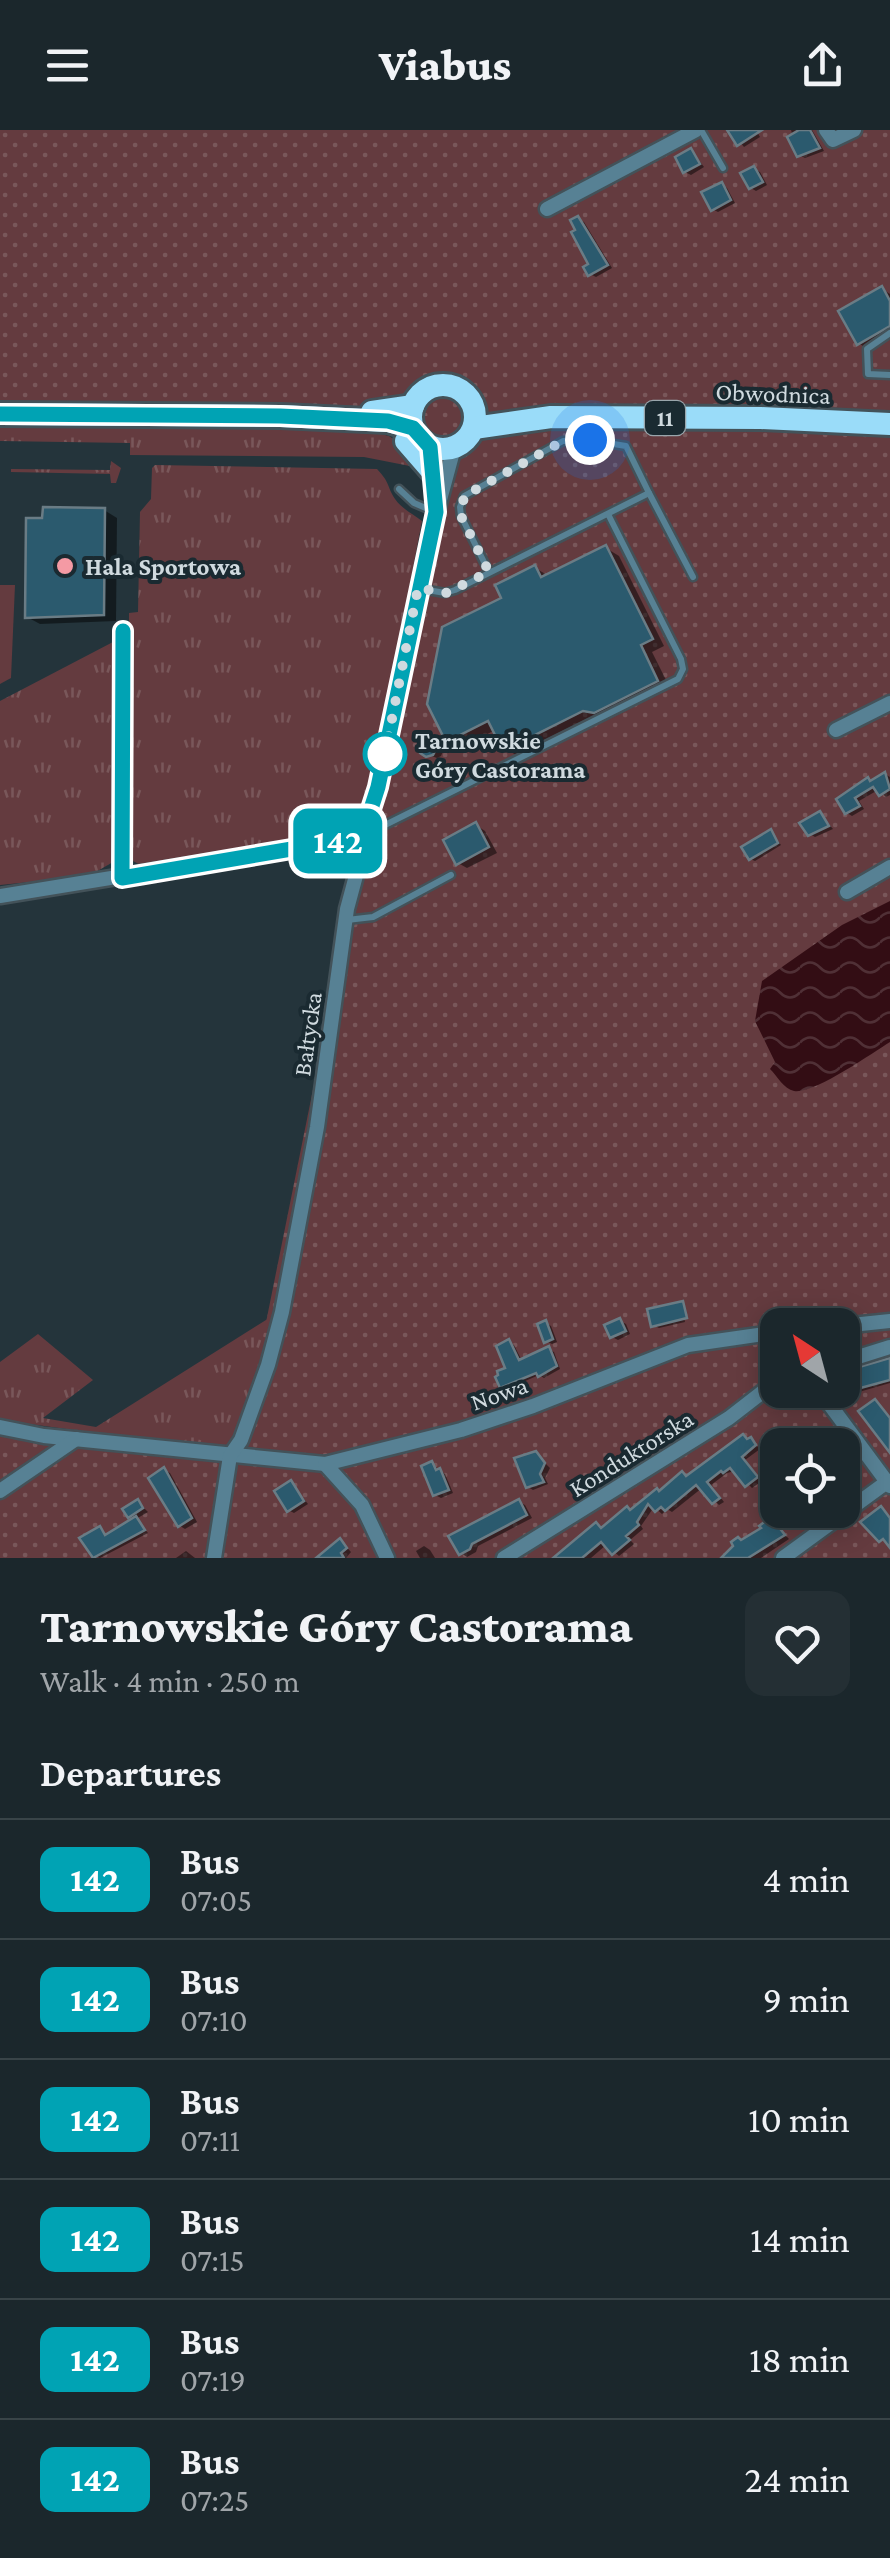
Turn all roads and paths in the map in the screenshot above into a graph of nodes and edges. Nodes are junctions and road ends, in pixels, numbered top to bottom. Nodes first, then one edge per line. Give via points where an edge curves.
1 (698, 130) edge
2 (826, 130) edge
3 (854, 130) edge
4 (723, 168) dead end
5 (547, 209) dead end
6 (890, 333) edge
7 (890, 374) edge
8 (0, 410) edge
9 (890, 410) edge
10 (413, 417) junction
11 (474, 418) junction
12 (362, 422) junction
13 (890, 424) edge
14 (439, 455) junction
15 (399, 490) dead end
16 (650, 493) junction
17 (436, 512) junction
18 (608, 514) junction
19 (489, 572) junction
20 (693, 577) dead end
21 (418, 588) junction
22 (123, 631) dead end
23 (890, 703) edge
24 (836, 730) dead end
25 (362, 837) junction
26 (890, 866) edge
27 (451, 875) dead end
28 (122, 878) junction
29 (846, 892) dead end
30 (0, 896) edge
31 (346, 920) junction
32 (890, 1322) edge
33 (860, 1325) edge
34 (760, 1334) edge
35 (890, 1346) edge
36 (860, 1356) edge
37 (760, 1394) edge
38 (832, 1408) edge
39 (0, 1427) edge
40 (76, 1439) junction
41 (230, 1456) junction
42 (325, 1464) junction
43 (888, 1484) edge
44 (0, 1491) edge
45 (522, 1554) edge
46 (214, 1558) edge
47 (387, 1558) edge
48 (504, 1558) edge
49 (783, 1558) edge

1 - 4 lane
1 - 5 street
2 - 3 street via 833,140
6 - 7 lane via 867,349 868,374
8 - 10 highway via 326,409
8 - 12 highway
9 - 11 highway, Obwodnica / 11 via 495,410
10 - 11 highway via 426,390 445,386 462,391
10 - 12 highway
10 - 14 highway
11 - 13 highway, Obwodnica / 11
11 - 14 highway via 466,440
12 - 14 highway
14 - 17 street, Bałtycka
14 - 17 street, Bałtycka
15 - 17 lane
16 - 18 lane
16 - 19 lane via 626,446 563,441 464,496 461,516
16 - 20 lane
17 - 21 street, Bałtycka
18 - 19 lane
18 - 25 lane via 681,659 678,679
19 - 21 lane via 446,593
21 - 25 street, Bałtycka
22 - 28 lane
23 - 24 street
25 - 28 street
25 - 31 street, Bałtycka
26 - 29 street
27 - 31 lane via 373,917
28 - 30 street
31 - 41 street, Bałtycka via 282,1312 247,1424
32 - 33 street
34 - 42 street, Nowa via 688,1345 461,1430
35 - 36 street
37 - 45 street, Konduktorska
38 - 43 street
39 - 40 street, Nowa
40 - 41 street, Nowa
40 - 44 street
41 - 42 street, Nowa
41 - 46 street, Bałtycka
42 - 47 street via 362,1506
43 - 49 street
45 - 48 street, Konduktorska

